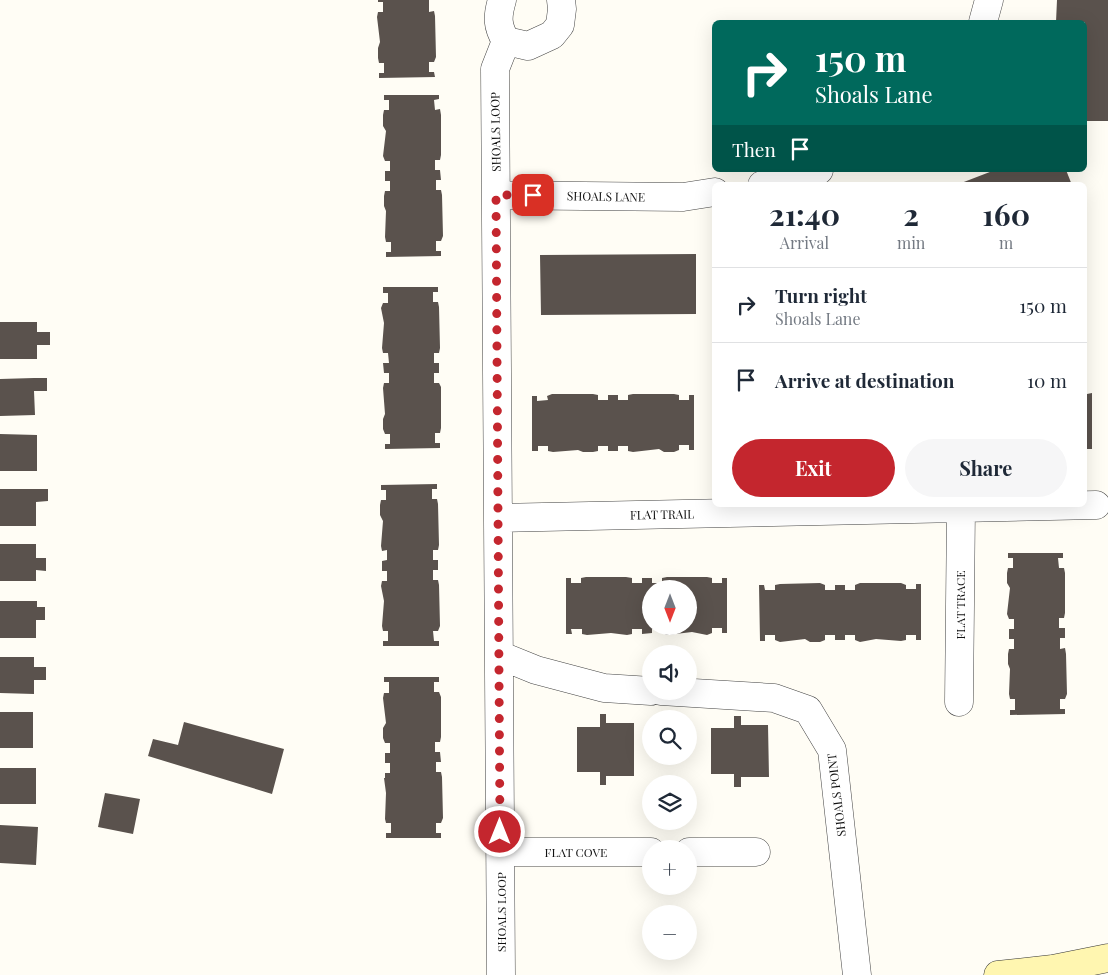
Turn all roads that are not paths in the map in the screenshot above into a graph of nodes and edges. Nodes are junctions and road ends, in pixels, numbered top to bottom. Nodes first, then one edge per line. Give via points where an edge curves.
1 (502, 0) edge
2 (561, 0) edge
3 (989, 0) edge
4 (983, 20) edge
5 (506, 41) junction
6 (814, 172) edge
7 (781, 182) edge
8 (712, 192) edge
9 (496, 195) junction
10 (1087, 505) edge
11 (1096, 505) dead end
12 (1006, 507) edge
13 (961, 508) junction
14 (498, 518) junction
15 (499, 655) junction
16 (642, 690) edge
17 (697, 693) edge
18 (959, 702) dead end
19 (500, 852) junction
20 (642, 852) edge
21 (697, 852) edge
22 (756, 852) dead end
23 (1108, 958) edge
24 (501, 975) edge
25 (856, 975) edge
26 (998, 975) edge

1 - 5 street via 499,29
2 - 5 street via 560,25 552,35 528,46
3 - 4 street
5 - 9 street, SHOALS LOOP via 495,69
6 - 7 street
8 - 9 street, SHOALS LANE via 683,197
9 - 14 street, SHOALS LOOP
10 - 11 street, FLAT TRAIL
12 - 13 street, FLAT TRAIL
13 - 14 street, FLAT TRAIL
13 - 18 street, FLAT TRACE
14 - 15 street, SHOALS LOOP
15 - 16 street via 536,670 604,688
15 - 19 street, SHOALS LOOP
17 - 25 street, SHOALS POINT via 774,698 808,710 832,750
19 - 20 street, FLAT COVE
19 - 24 street, SHOALS LOOP
21 - 22 street
23 - 26 street

